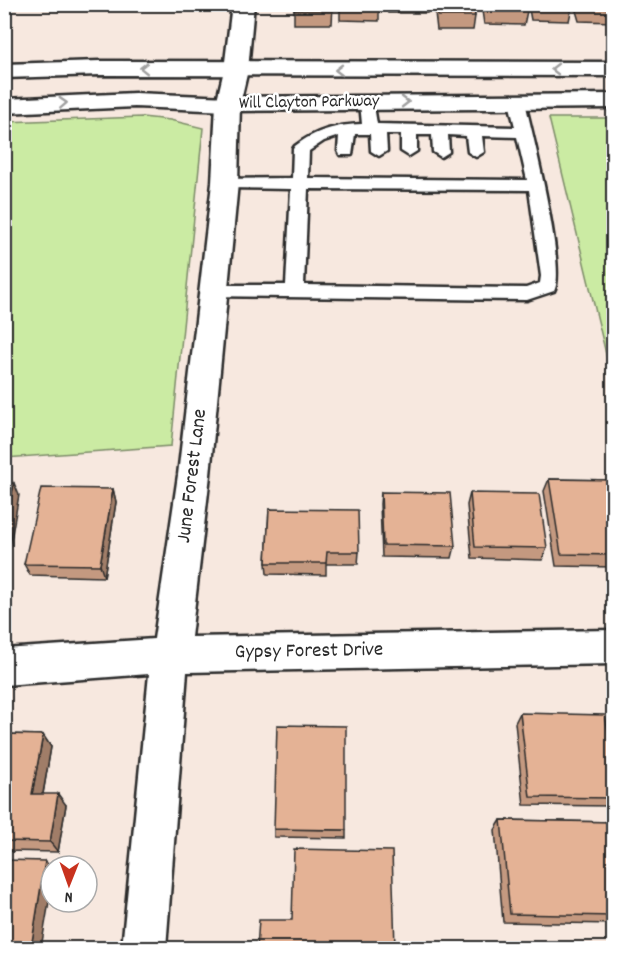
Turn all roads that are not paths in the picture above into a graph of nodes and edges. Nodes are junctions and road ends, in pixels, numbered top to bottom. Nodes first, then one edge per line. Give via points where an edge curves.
1 (243, 4) edge
2 (614, 69) edge
3 (236, 70) junction
4 (4, 71) edge
5 (517, 102) junction
6 (614, 102) edge
7 (368, 103) junction
8 (228, 104) junction
9 (4, 106) edge
10 (347, 130) junction
11 (374, 130) junction
12 (409, 130) junction
13 (440, 130) junction
14 (473, 131) junction
15 (525, 132) junction
16 (346, 151) dead end
17 (379, 151) dead end
18 (409, 151) dead end
19 (441, 152) dead end
20 (476, 152) dead end
21 (299, 182) junction
22 (225, 183) junction
23 (536, 185) junction
24 (296, 290) junction
25 (213, 291) junction
26 (614, 647) edge
27 (170, 655) junction
28 (4, 666) edge
29 (144, 948) edge

1 - 3 street, June Forest Lane
2 -> 3 street, Will Clayton Parkway
3 -> 4 street, Will Clayton Parkway
3 - 8 street, June Forest Lane
5 - 6 street, Will Clayton Parkway
7 -> 5 street, Will Clayton Parkway
5 - 15 lane
7 - 8 street, Will Clayton Parkway
7 - 11 lane
9 -> 8 street, Will Clayton Parkway via 135,100
8 - 22 street, June Forest Lane
10 - 11 lane
10 - 16 lane
10 - 21 lane via 316,136 301,149
11 - 12 lane
11 - 17 lane
12 - 13 lane
12 - 18 lane
13 - 14 lane
13 - 19 lane
14 - 15 lane
14 - 20 lane
15 - 23 lane
21 - 22 lane
21 - 23 lane via 346,176 411,176 479,177
21 - 24 lane
22 - 25 street, June Forest Lane
23 - 24 lane via 550,276 548,287 527,294
24 - 25 lane
25 - 27 street, June Forest Lane via 195,475
26 - 27 street, Gypsy Forest Drive
27 - 28 street, Gypsy Forest Drive
27 - 29 street, June Forest Lane

